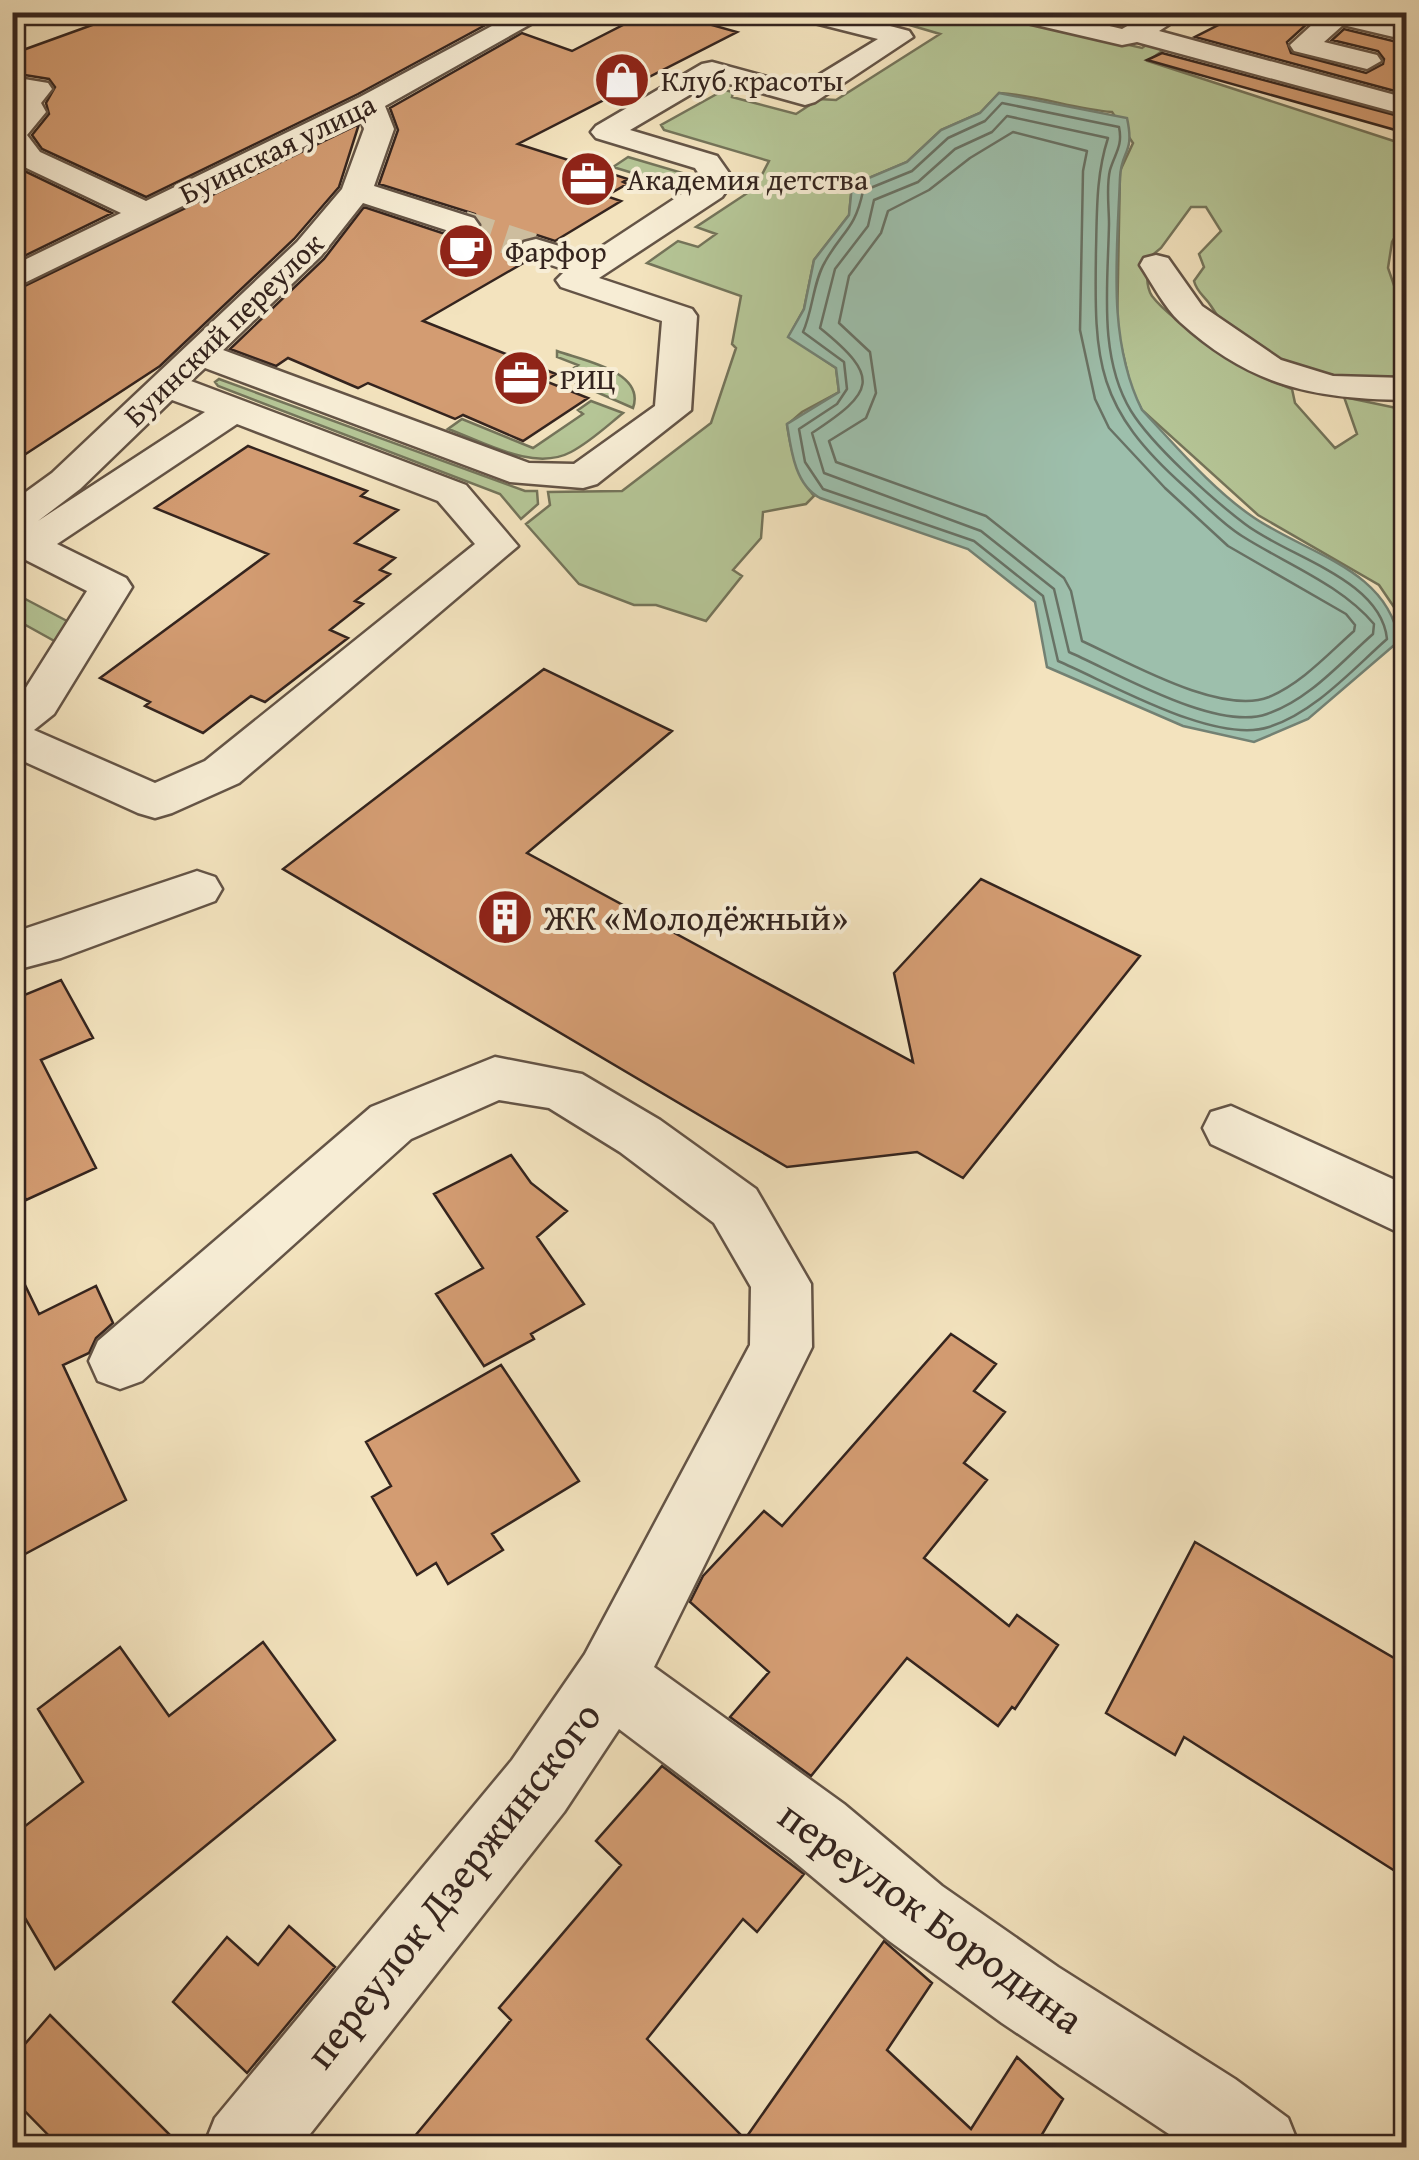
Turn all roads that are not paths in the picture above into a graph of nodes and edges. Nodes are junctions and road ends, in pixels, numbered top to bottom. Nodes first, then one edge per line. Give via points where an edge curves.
1 (539, 12) edge
2 (804, 12) edge
3 (1015, 12) edge
4 (1170, 12) edge
5 (1340, 14) edge
6 (1398, 30) dead end
7 (1138, 34) junction
8 (1368, 61) dead end
9 (12, 85) edge
10 (370, 104) junction
11 (1406, 108) edge
12 (12, 134) edge
13 (356, 191) junction
14 (146, 213) junction
15 (463, 225) tunnel mouth
16 (536, 249) tunnel mouth
17 (1156, 265) dead end
18 (592, 267) junction
19 (12, 279) edge
20 (200, 354) junction
21 (167, 385) junction
22 (1406, 388) edge
23 (233, 410) junction
24 (12, 520) edge
25 (12, 725) edge
26 (12, 738) edge
27 (197, 889) dead end
28 (12, 952) edge
29 (1231, 1128) dead end
30 (1406, 1212) edge
31 (120, 1361) dead end
32 (610, 1679) junction
33 (245, 2148) edge
34 (1258, 2148) edge

1 - 10 street, Буинская улица
2 - 18 street via 900,36 805,96 712,70 606,132 706,162 719,180
3 - 7 street via 1122,37
4 - 7 street
5 - 6 street
5 - 8 street via 1304,46
7 - 11 street
9 - 12 street via 38,89 26,102 32,112
10 - 13 street, Буинский переулок via 379,129
10 - 14 street, Буинская улица
12 - 14 street via 29,158
13 - 15 street
13 - 20 street, Буинский переулок via 308,249
14 - 19 street, Буинская улица
16 - 18 street
17 - 22 street via 1190,313 1268,368 1332,387
18 - 20 street via 573,280 680,316 673,410 583,476 524,474
20 - 21 street, Буинский переулок
21 - 23 street
21 - 24 street, Буинский переулок via 66,481
23 - 25 street via 28,545 110,587 38,704
23 - 26 street via 452,494 498,546 222,772 155,802
27 - 28 street
29 - 30 street
31 - 32 street, переулок Дзержинского via 391,1123 495,1078 562,1089 640,1136 734,1206 781,1284 781,1347
32 - 33 street, переулок Дзержинского via 538,1786
32 - 34 street, переулок Бородина via 915,1913

